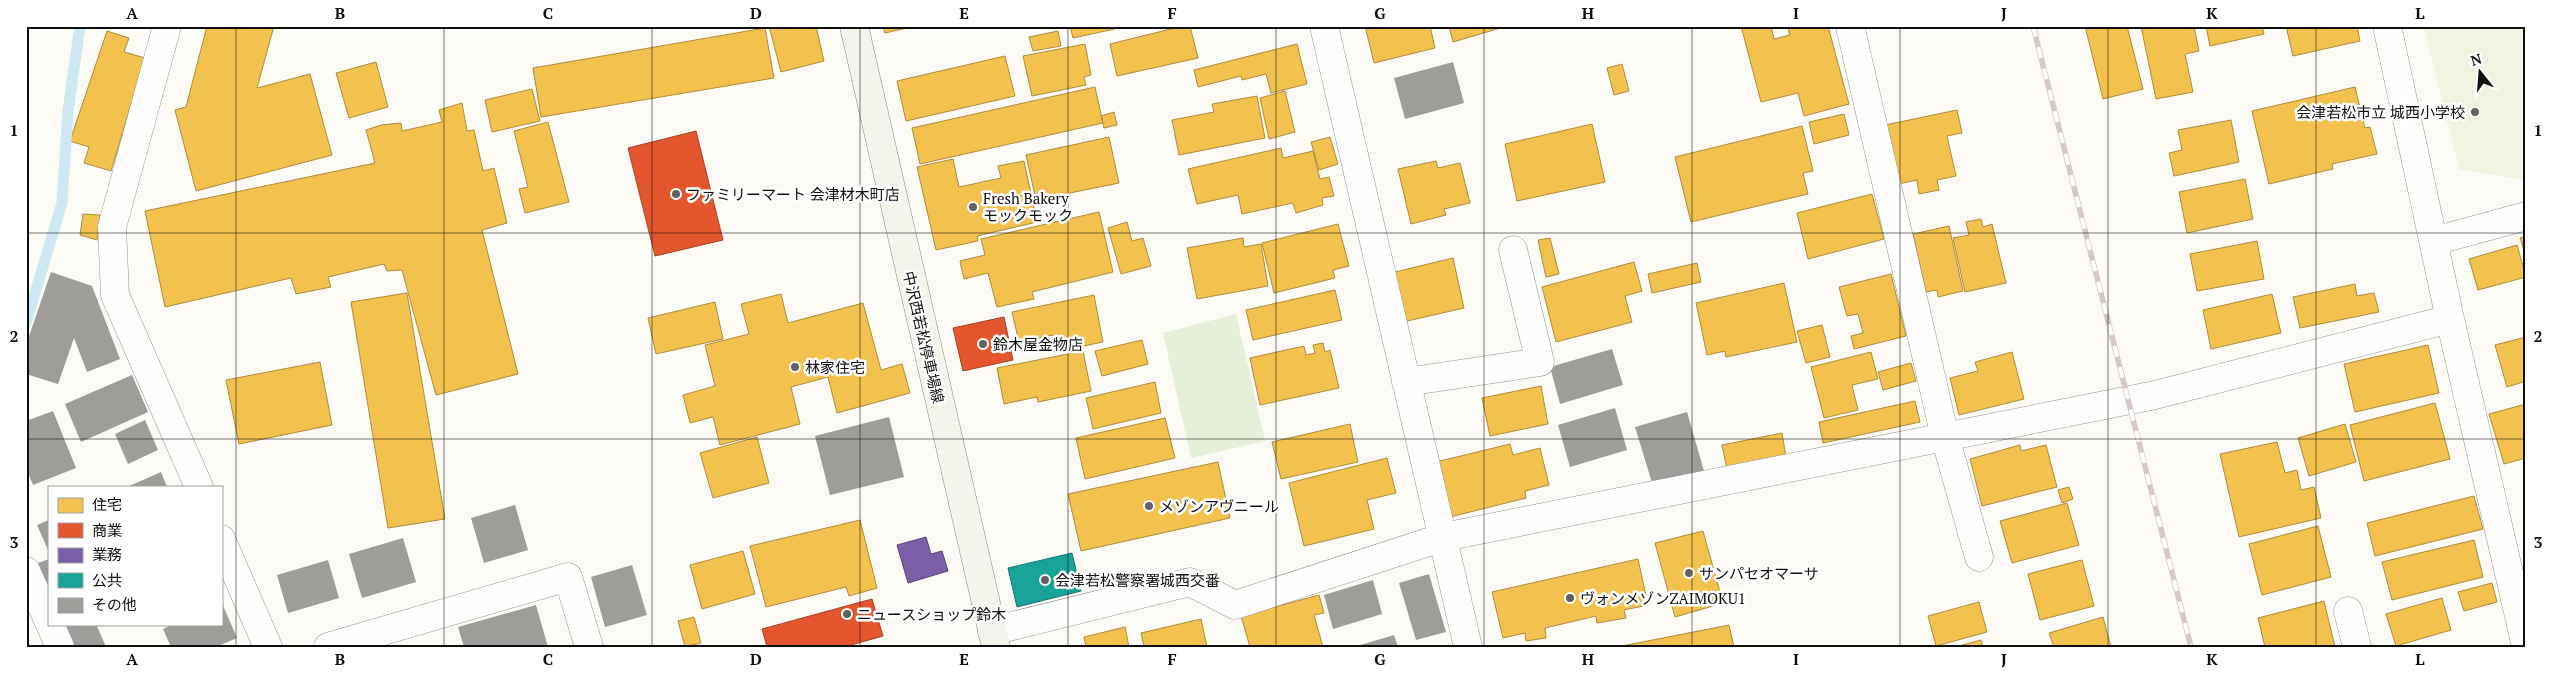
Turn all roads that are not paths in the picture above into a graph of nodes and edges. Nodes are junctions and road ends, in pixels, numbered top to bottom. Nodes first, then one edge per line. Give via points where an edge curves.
1 (167, 26) edge
2 (854, 26) edge
3 (1324, 26) edge
4 (1850, 26) edge
5 (2387, 26) edge
6 (2526, 216) edge
7 (2434, 241) junction
8 (1512, 250) dead end
9 (2450, 319) junction
10 (1406, 382) junction
11 (1945, 437) junction
12 (199, 486) edge
13 (1444, 537) junction
14 (222, 540) edge
15 (1979, 557) dead end
16 (26, 571) edge
17 (2348, 611) dead end
18 (48, 621) edge
19 (50, 626) edge
20 (994, 639) edge
21 (2526, 646) edge
22 (60, 647) edge
23 (268, 647) edge
24 (328, 647) edge
25 (589, 647) edge
26 (1468, 647) edge
27 (2357, 647) edge

1 - 12 street via 112,227 115,294
2 - 20 main road, 中沢西若松停車場線
3 - 10 street
4 - 11 street
5 - 7 street
6 - 7 street
7 - 9 street
8 - 10 street via 1540,362
9 - 11 street via 2155,395
9 - 21 street
10 - 13 street
11 - 13 street
11 - 15 street
13 - 20 street via 1235,605 1190,582
13 - 26 street
14 - 23 street
16 - 18 street
17 - 27 street
19 - 22 street
24 - 25 street via 568,577

